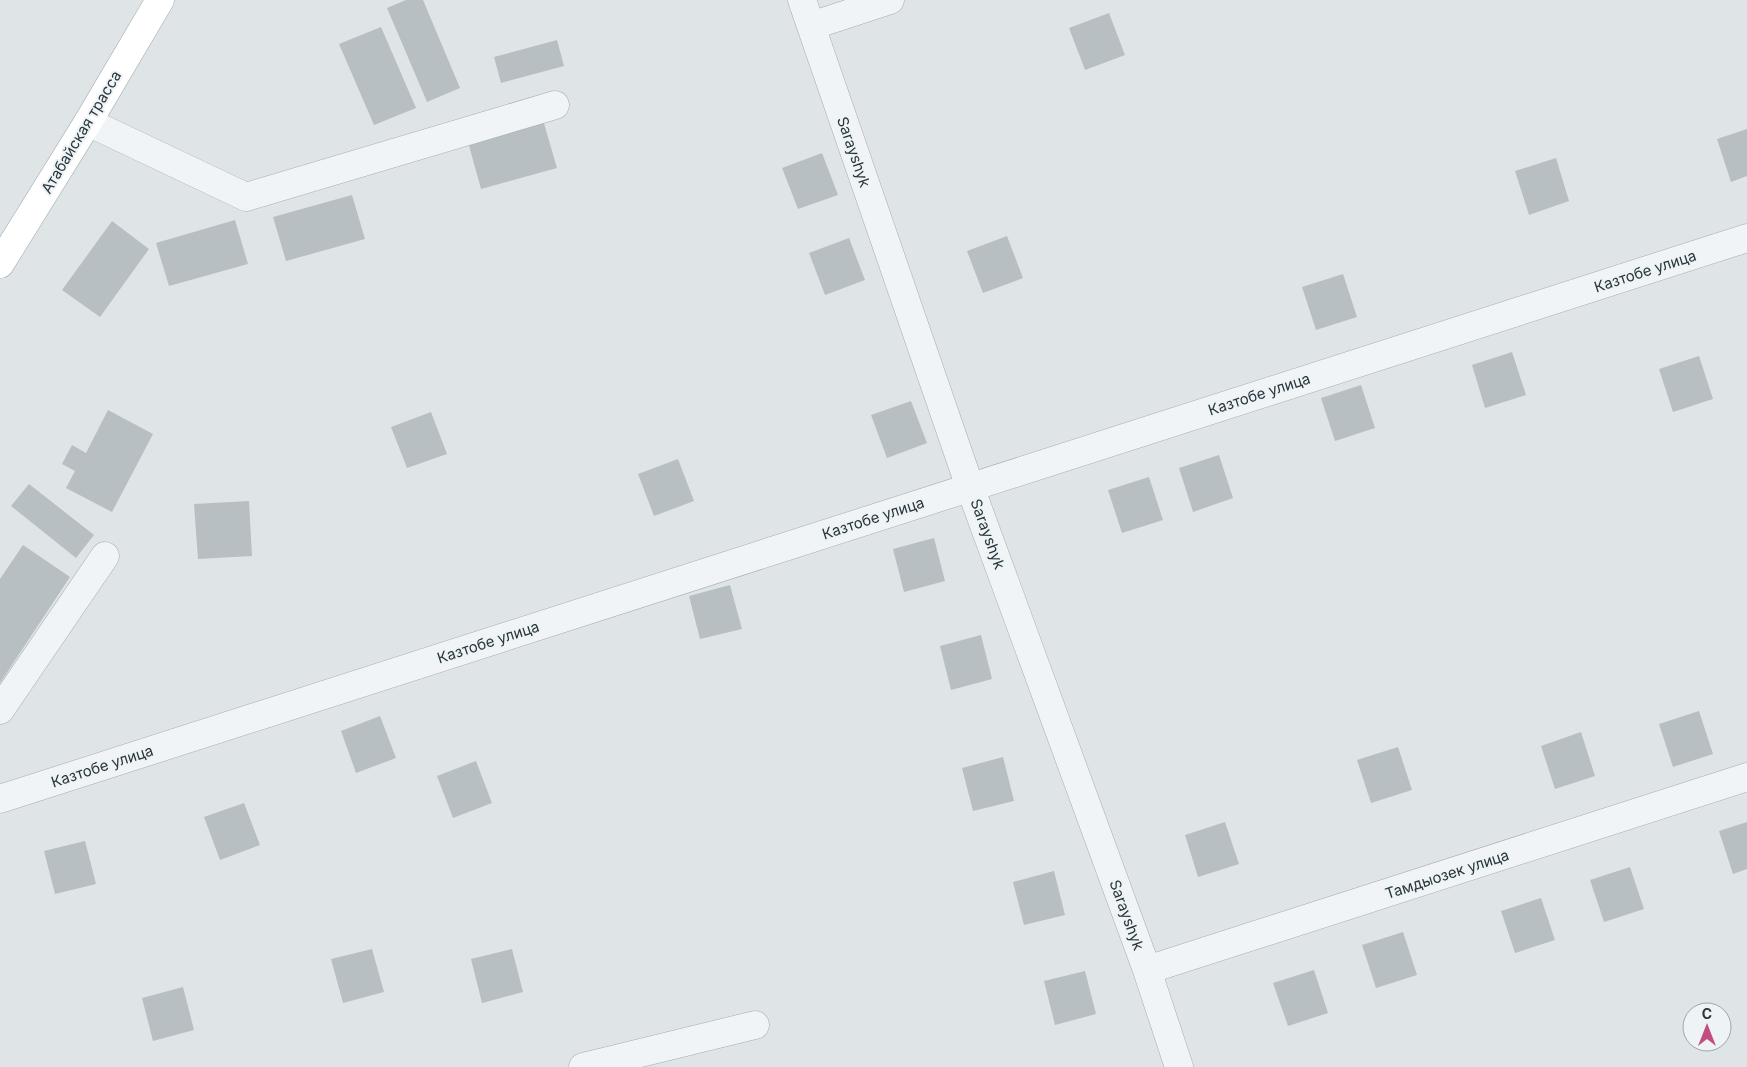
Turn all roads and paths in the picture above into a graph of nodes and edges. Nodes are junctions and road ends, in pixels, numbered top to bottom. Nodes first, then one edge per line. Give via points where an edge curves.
1 (160, 0) edge
2 (802, 0) edge
3 (890, 0) edge
4 (811, 26) junction
5 (555, 105) dead end
6 (88, 122) junction
7 (1747, 238) edge
8 (0, 264) edge
9 (970, 486) junction
10 (105, 556) dead end
11 (0, 710) edge
12 (1747, 777) edge
13 (0, 799) edge
14 (1147, 970) junction
15 (755, 1025) dead end
16 (583, 1067) edge
17 (1179, 1067) edge

1 - 6 main road, Атабайская трасса
2 - 4 street, Sarayshyk
3 - 4 street
4 - 9 street, Sarayshyk
5 - 6 street via 246,197
6 - 8 main road, Атабайская трасса
7 - 9 street, Казтобе улица
9 - 13 street, Казтобе улица
9 - 14 street, Sarayshyk
10 - 11 street
12 - 14 street, Тамдыозек улица
14 - 17 street, Sarayshyk
15 - 16 street

